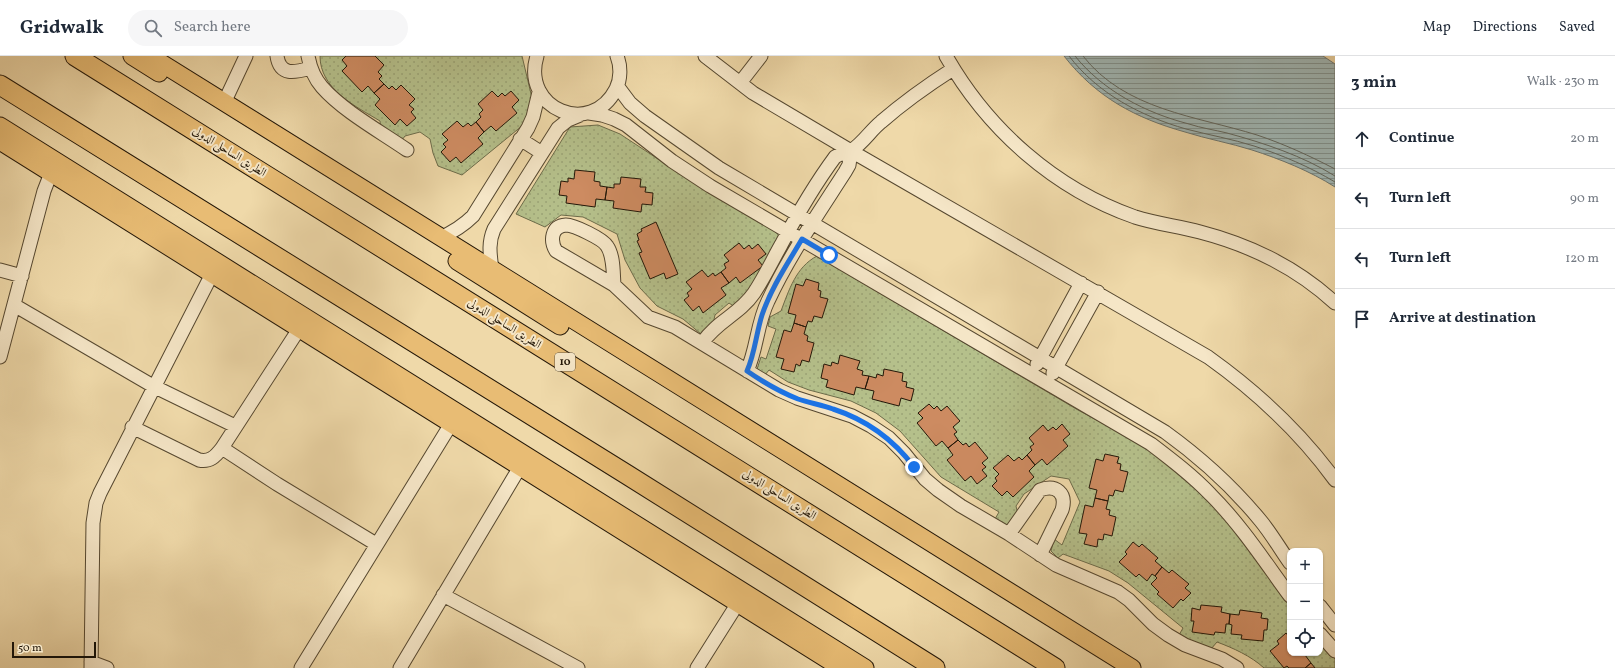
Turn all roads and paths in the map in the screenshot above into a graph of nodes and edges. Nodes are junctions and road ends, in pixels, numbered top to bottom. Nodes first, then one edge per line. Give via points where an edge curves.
1 (75, 56) edge
2 (132, 56) edge
3 (150, 56) edge
4 (246, 56) edge
5 (277, 56) edge
6 (537, 56) edge
7 (617, 56) edge
8 (705, 56) edge
9 (761, 56) edge
10 (946, 56) edge
11 (310, 62) edge
12 (953, 69) junction
13 (740, 83) junction
14 (0, 85) edge
15 (618, 87) junction
16 (539, 92) junction
17 (224, 103) junction
18 (584, 114) junction
19 (0, 126) edge
20 (520, 139) junction
21 (0, 141) edge
22 (408, 150) dead end
23 (851, 151) junction
24 (542, 153) junction
25 (51, 173) junction
26 (798, 215) junction
27 (812, 223) junction
28 (788, 231) junction
29 (440, 238) junction
30 (802, 239) junction
31 (0, 270) edge
32 (492, 270) junction
33 (212, 274) junction
34 (22, 276) junction
35 (1081, 283) junction
36 (614, 286) junction
37 (1098, 292) junction
38 (1335, 303) edge
39 (14, 305) junction
40 (299, 329) junction
41 (702, 343) junction
42 (0, 357) edge
43 (1041, 357) junction
44 (1057, 367) junction
45 (747, 371) junction
46 (1031, 374) junction
47 (1047, 383) junction
48 (153, 386) junction
49 (451, 424) junction
50 (235, 426) junction
51 (132, 427) junction
52 (222, 448) junction
53 (520, 467) junction
54 (1335, 480) edge
55 (1009, 534) junction
56 (376, 544) junction
57 (1040, 555) junction
58 (1287, 559) edge
59 (1287, 592) edge
60 (443, 595) junction
61 (738, 603) junction
62 (1323, 610) edge
63 (1335, 625) edge
64 (1323, 637) edge
65 (1335, 651) edge
66 (91, 665) edge
67 (107, 668) edge
68 (301, 668) edge
69 (400, 668) edge
70 (578, 668) edge
71 (697, 668) edge
72 (841, 668) edge
73 (865, 668) edge
74 (935, 668) edge
75 (1055, 668) edge
76 (1113, 668) edge
77 (1132, 668) edge
78 (1237, 668) edge

1 - 75 highway, الطريق الساحلى الدولى / 10
2 - 76 main road via 487,280
3 - 17 main road
4 - 17 street
5 - 11 street via 281,66 292,73
6 - 16 street via 534,73
7 - 15 street via 620,68
8 - 13 street
9 - 13 street
10 - 12 street
11 - 22 street via 321,86 330,95
12 - 23 street via 899,106
12 - 38 street via 981,108 1005,134 1050,173 1077,190 1136,217 1247,247 1292,271
13 - 23 street
14 - 74 highway
15 - 18 street via 606,103
15 - 26 street via 637,110 682,143
16 - 18 street via 552,106 570,114
16 - 20 street via 533,117
17 - 29 main road
18 - 24 street via 568,120 558,128
18 - 28 street via 602,115 626,125 710,186
19 - 73 main road
20 - 24 street
20 - 29 street via 473,216 463,226
21 - 25 main road
23 - 26 street via 835,157
23 - 27 street via 849,165
23 - 35 street
24 - 32 street via 494,229 489,251
25 - 33 main road
25 - 34 street
26 - 27 street
26 - 28 street
27 - 30 street
27 - 43 street
28 - 30 street
28 - 41 street via 746,304 715,327
29 - 32 main road
30 - 45 street via 768,301
30 - 46 street
31 - 34 street
32 - 77 main road
33 - 40 main road
33 - 48 street
34 - 39 street
35 - 37 street
35 - 43 street
36 - 36 street via 556,251 551,238 554,232 566,225 602,240 610,251
36 - 41 street via 648,317 675,327
37 - 44 street
37 - 54 street via 1188,344 1247,386 1300,436
39 - 42 street
39 - 48 street
40 - 49 main road
40 - 50 street
41 - 45 street
43 - 44 street
43 - 46 street
44 - 47 street
44 - 58 street via 1192,451 1240,496
45 - 55 street via 791,396 852,416 871,426 889,438 938,490
46 - 47 street
47 - 59 street via 1151,444 1193,477 1230,515
48 - 50 street
48 - 51 street
49 - 53 main road
49 - 56 street
50 - 52 street
51 - 52 street via 199,460 211,459
51 - 66 street via 100,493 94,513
52 - 56 street
53 - 60 street
53 - 61 main road
55 - 57 street
55 - 57 street via 1040,490 1053,488 1059,491 1064,503 1062,510
56 - 68 street
57 - 78 street via 1068,571 1118,592 1168,635
60 - 69 street
60 - 70 street
61 - 71 street
61 - 72 main road
62 - 63 street
64 - 65 street
66 - 67 street

